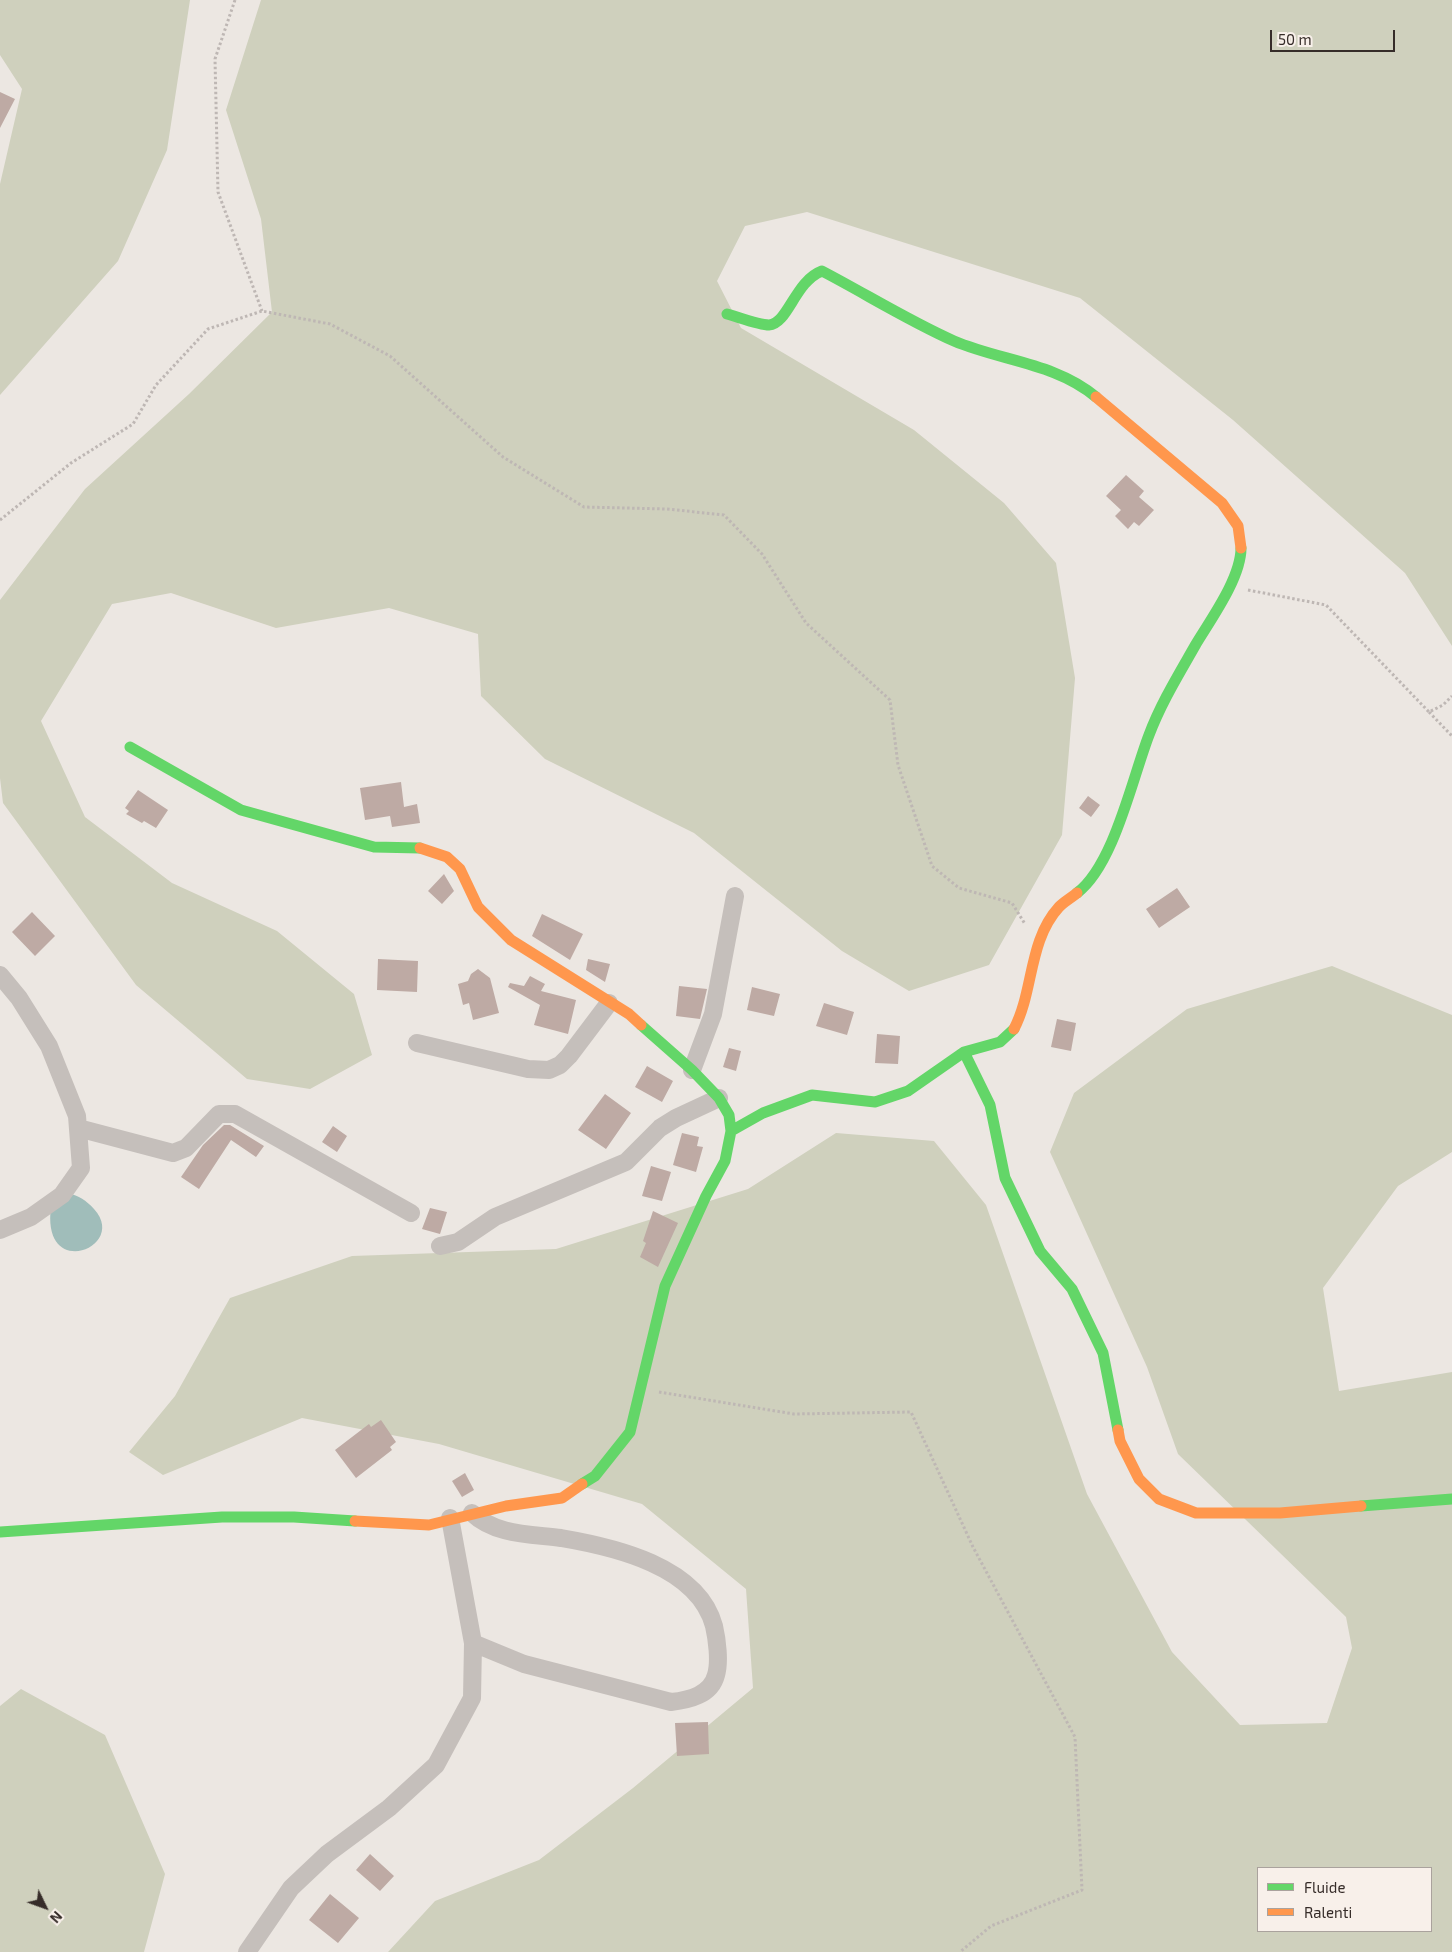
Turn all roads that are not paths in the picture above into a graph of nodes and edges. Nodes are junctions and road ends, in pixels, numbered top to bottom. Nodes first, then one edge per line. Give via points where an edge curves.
1 (727, 314) dead end
2 (130, 747) dead end
3 (735, 896) dead end
4 (0, 975) edge
5 (609, 1003) junction
6 (418, 1043) dead end
7 (964, 1052) junction
8 (692, 1070) junction
9 (718, 1098) junction
10 (78, 1128) junction
11 (731, 1131) junction
12 (411, 1213) dead end
13 (0, 1230) edge
14 (440, 1246) dead end
15 (1452, 1499) edge
16 (472, 1513) junction
17 (450, 1518) junction
18 (0, 1532) edge
19 (473, 1643) junction
20 (247, 1952) edge

1 - 7 street via 773,324 780,320 805,280 822,271 955,341 1060,374 1086,388 1222,503 1238,526 1242,551 1230,587 1166,696 1106,855 1085,887 1059,907 1051,918 1038,945 1020,1018 1013,1031 1000,1042
2 - 5 street via 241,810 374,847 425,848 447,857 460,869 478,907 511,940
3 - 8 street via 713,1014
4 - 10 street via 19,998 49,1046 77,1116
5 - 6 street via 569,1056 549,1070 528,1069
5 - 8 street via 629,1014
7 - 11 street via 908,1091 875,1102 812,1095 763,1113
7 - 15 street via 990,1105 1005,1178 1040,1251 1072,1289 1103,1353 1120,1441 1139,1479 1159,1499 1196,1513 1280,1512
8 - 9 street
9 - 11 street via 729,1115
9 - 14 street via 660,1128 626,1162 510,1210 458,1242
10 - 12 street via 173,1154 186,1148 219,1114 235,1114
10 - 13 street via 81,1168 62,1194 31,1217
11 - 16 street via 726,1161 706,1196 665,1286 630,1432 595,1476 562,1498
16 - 17 street
16 - 19 street via 489,1527 607,1548 672,1573 701,1599 711,1614 716,1633 717,1674 704,1693 671,1702 524,1664
17 - 18 street via 429,1525 222,1517
17 - 19 street
19 - 20 street via 472,1698 436,1765 291,1888

